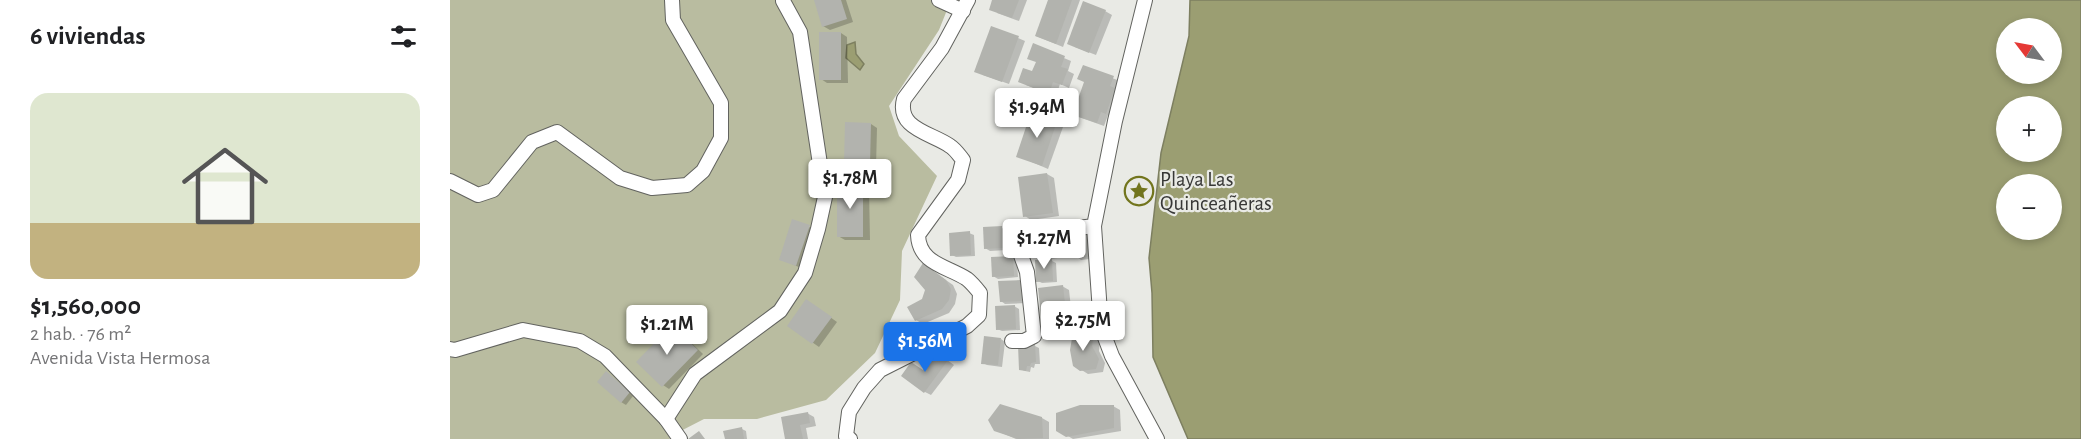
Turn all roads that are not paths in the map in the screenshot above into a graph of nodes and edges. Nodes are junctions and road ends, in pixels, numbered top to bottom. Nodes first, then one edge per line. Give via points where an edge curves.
1 (672, 0) edge
2 (939, 0) edge
3 (1145, 0) edge
4 (783, 1) edge
5 (965, 5) edge
6 (450, 181) edge
7 (1094, 226) junction
8 (1012, 341) dead end
9 (450, 349) edge
10 (666, 419) junction
11 (680, 439) edge
12 (850, 439) edge
13 (1157, 439) edge

1 - 6 street via 673,20 721,103 721,138 703,171 687,185 652,188 620,178 557,132 532,141 493,190 478,195
2 - 5 street
3 - 7 street
4 - 10 street via 800,32 825,197 818,229 805,273 780,311 695,374
5 - 12 street via 901,109 905,119 948,144 963,160 958,180 918,235 918,246 926,257 969,280 980,293 979,315 967,326 880,370 849,412 846,436
7 - 8 street via 1021,235 1018,247 1027,272 1034,336
7 - 13 street via 1101,327 1112,356
9 - 10 street via 523,330 580,341 605,356
10 - 11 street

